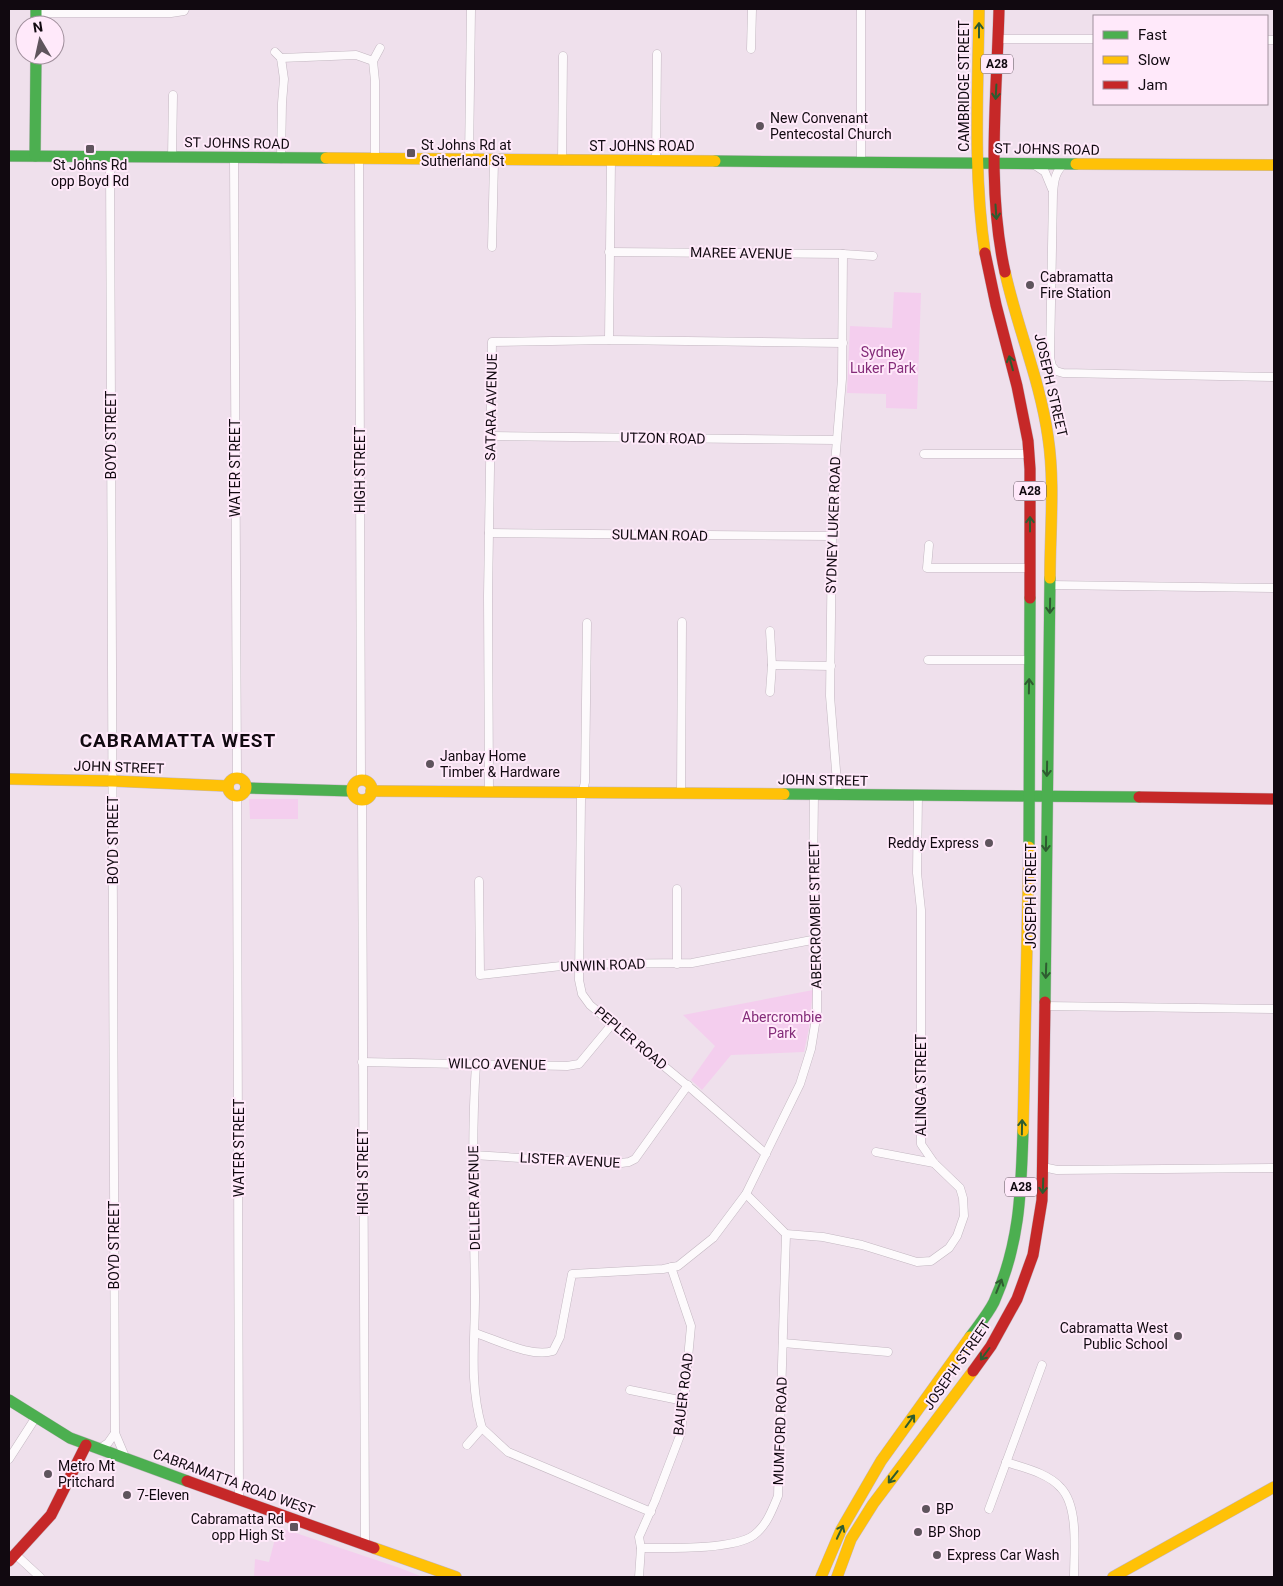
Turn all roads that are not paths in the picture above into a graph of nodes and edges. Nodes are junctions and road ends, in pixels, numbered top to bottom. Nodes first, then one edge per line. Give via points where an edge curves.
1 (185, 9) edge
2 (471, 9) edge
3 (752, 9) edge
4 (861, 9) edge
5 (979, 9) edge
6 (999, 9) edge
7 (65, 15) edge
8 (998, 38) junction
9 (1093, 39) edge
10 (380, 48) dead end
11 (751, 49) dead end
12 (275, 52) dead end
13 (657, 54) dead end
14 (563, 56) dead end
15 (281, 58) junction
16 (373, 61) junction
17 (36, 65) edge
18 (173, 95) dead end
19 (9, 156) edge
20 (35, 156) junction
21 (110, 157) junction
22 (172, 158) junction
23 (234, 158) junction
24 (281, 159) junction
25 (359, 159) junction
26 (375, 159) junction
27 (469, 160) junction
28 (494, 160) junction
29 (562, 161) junction
30 (610, 161) junction
31 (656, 161) junction
32 (861, 163) junction
33 (978, 163) junction
34 (995, 163) junction
35 (1033, 164) junction
36 (1064, 164) junction
37 (1274, 165) edge
38 (1053, 193) junction
39 (492, 248) dead end
40 (609, 252) junction
41 (843, 254) junction
42 (873, 256) dead end
43 (609, 340) junction
44 (843, 343) junction
45 (1274, 377) edge
46 (490, 436) junction
47 (836, 440) junction
48 (924, 454) dead end
49 (1030, 454) junction
50 (489, 533) junction
51 (832, 536) junction
52 (929, 545) dead end
53 (1030, 568) junction
54 (1050, 585) junction
55 (1274, 588) edge
56 (682, 622) dead end
57 (587, 623) dead end
58 (770, 631) dead end
59 (928, 660) dead end
60 (1030, 660) junction
61 (772, 665) junction
62 (831, 666) junction
63 (770, 692) dead end
64 (237, 778) junction
65 (9, 779) edge
66 (113, 781) junction
67 (361, 781) junction
68 (228, 786) junction
69 (352, 791) junction
70 (371, 791) junction
71 (241, 792) junction
72 (489, 792) junction
73 (583, 792) junction
74 (681, 793) junction
75 (814, 794) junction
76 (918, 794) junction
77 (838, 795) junction
78 (1028, 795) junction
79 (1046, 795) junction
80 (1274, 799) edge
81 (362, 800) junction
82 (479, 881) dead end
83 (677, 889) dead end
84 (817, 939) junction
85 (579, 964) junction
86 (677, 964) junction
87 (1045, 1006) junction
88 (1274, 1009) edge
89 (613, 1023) junction
90 (362, 1062) junction
91 (476, 1064) junction
92 (688, 1085) junction
93 (876, 1152) dead end
94 (473, 1154) junction
95 (766, 1154) junction
96 (934, 1163) junction
97 (1044, 1166) junction
98 (1274, 1168) edge
99 (746, 1194) junction
100 (786, 1234) junction
101 (671, 1267) junction
102 (475, 1333) junction
103 (783, 1343) junction
104 (888, 1352) dead end
105 (1042, 1365) dead end
106 (630, 1390) dead end
107 (9, 1400) edge
108 (684, 1401) junction
109 (36, 1417) junction
110 (482, 1428) junction
111 (115, 1433) junction
112 (86, 1445) junction
113 (468, 1445) dead end
114 (99, 1450) junction
115 (126, 1459) junction
116 (9, 1460) edge
117 (1006, 1462) junction
118 (1274, 1487) edge
119 (239, 1500) junction
120 (988, 1509) dead end
121 (651, 1512) junction
122 (365, 1545) junction
123 (641, 1548) junction
124 (12, 1557) edge
125 (40, 1577) edge
126 (456, 1577) edge
127 (639, 1577) edge
128 (821, 1577) edge
129 (837, 1577) edge
130 (1074, 1577) edge
131 (1113, 1577) edge

1 - 7 street via 171,13
2 - 27 street
3 - 11 street
4 - 32 street
33 -> 5 main road, CAMBRIDGE STREET / A28
6 - 8 main road, A28
8 - 9 street
8 -> 34 main road, A28
10 - 16 street
12 - 15 street
13 - 31 street
14 - 29 street
15 - 16 street via 356,55
15 - 24 street via 284,78
16 - 26 street
17 - 20 main road
18 - 22 street
19 - 20 main road, ST JOHNS ROAD
20 - 21 main road, ST JOHNS ROAD
21 - 22 main road, ST JOHNS ROAD
21 - 66 street, BOYD STREET
22 - 23 main road, ST JOHNS ROAD
23 - 24 main road, ST JOHNS ROAD
23 - 64 street, WATER STREET
24 - 25 main road, ST JOHNS ROAD
25 - 26 main road, ST JOHNS ROAD
25 - 67 street, HIGH STREET
26 - 27 main road, ST JOHNS ROAD
27 - 28 main road, ST JOHNS ROAD
28 - 29 main road, ST JOHNS ROAD
28 - 39 street
29 - 30 main road, ST JOHNS ROAD
30 - 31 main road, ST JOHNS ROAD
30 - 40 street
31 - 32 main road, ST JOHNS ROAD
32 - 33 main road, ST JOHNS ROAD
33 - 34 main road, ST JOHNS ROAD
49 -> 33 main road, JOSEPH STREET / A28 via 1023,406 985,252
34 - 35 main road, ST JOHNS ROAD
34 -> 54 main road, JOSEPH STREET / A28 via 1000,248 1049,435
35 - 36 main road, ST JOHNS ROAD
35 - 38 street, JOSEPH STREET via 1045,172
36 - 37 main road, ST JOHNS ROAD
36 - 38 street, JOSEPH STREET via 1054,181
38 - 45 street, JOSEPH STREET via 1050,358 1056,371
40 - 41 street, MAREE AVENUE
40 - 43 street
41 - 42 street, MAREE AVENUE
41 - 44 street, SYDNEY LUKER ROAD
43 - 44 street, SATARA AVENUE
43 - 46 street, SATARA AVENUE via 492,342
44 - 47 street, SYDNEY LUKER ROAD
46 - 47 street, UTZON ROAD
46 - 50 street, SATARA AVENUE
47 - 51 street, SYDNEY LUKER ROAD
48 - 49 street
53 -> 49 main road, JOSEPH STREET / A28
50 - 51 street, SULMAN ROAD
50 - 72 street, SATARA AVENUE
51 - 62 street, SYDNEY LUKER ROAD
52 - 53 street via 928,568
53 - 60 main road, JOSEPH STREET / A28
54 - 55 street
54 -> 79 main road, JOSEPH STREET / A28
56 - 74 street
57 - 73 street, PEPLER ROAD
58 - 61 street
59 - 60 street
78 -> 60 main road, JOSEPH STREET / A28
61 - 62 street
61 - 63 street
62 - 77 street, SYDNEY LUKER ROAD
64 - 68 main road
64 - 71 main road via 244,782
65 - 66 main road, JOHN STREET
66 - 68 main road, JOHN STREET
66 - 111 street, BOYD STREET
67 - 69 main road via 354,784
67 - 70 main road via 368,783
68 - 71 main road via 230,793
69 - 71 main road
69 - 81 main road
70 - 72 main road, JOHN STREET
70 - 81 main road
71 - 119 street, WATER STREET
72 - 73 main road, JOHN STREET
73 - 74 main road, JOHN STREET
73 - 85 street, PEPLER ROAD
74 - 75 main road, JOHN STREET
75 - 77 main road, JOHN STREET
75 - 84 street, ABERCROMBIE STREET via 813,890
76 - 77 main road, JOHN STREET
76 - 78 main road, JOHN STREET
76 - 96 street, ALINGA STREET via 921,1144
78 - 79 main road, JOHN STREET
128 -> 78 main road, JOSEPH STREET / A28 via 841,1530 882,1461 993,1303 1018,1229
79 - 80 main road, JOHN STREET
79 -> 87 main road, JOSEPH STREET / A28
81 - 90 street, HIGH STREET
82 - 85 street, UNWIN ROAD via 480,975
83 - 86 street
84 - 86 street, UNWIN ROAD
84 - 95 street, ABERCROMBIE STREET via 816,1012 811,1049 800,1084
85 - 86 street, UNWIN ROAD
85 - 89 street, PEPLER ROAD via 582,994 590,1005
87 - 88 street
87 - 97 main road, JOSEPH STREET / A28
89 - 91 street, WILCO AVENUE via 579,1064
89 - 92 street, PEPLER ROAD
90 - 91 street, WILCO AVENUE
90 - 122 street, HIGH STREET
91 - 94 street, DELLER AVENUE
92 - 94 street, LISTER AVENUE via 635,1159 629,1162 614,1164
92 - 95 street, PEPLER ROAD
93 - 96 street
94 - 102 street, DELLER AVENUE
95 - 99 street, ABERCROMBIE STREET
96 - 100 street, ALINGA STREET via 960,1188 964,1216 949,1248 931,1260 917,1262 862,1245
97 - 98 street via 1057,1170
97 -> 129 main road, JOSEPH STREET / A28 via 1033,1255 1017,1299 991,1346 873,1504 851,1540
99 - 100 street
99 - 101 street, ABERCROMBIE STREET via 713,1238 678,1266
100 - 103 street, MUMFORD ROAD
101 - 102 street, ABERCROMBIE STREET via 572,1274 560,1337 553,1351 544,1354 529,1351
101 - 108 street, BAUER ROAD via 691,1326
102 - 110 street, DELLER AVENUE via 472,1371
103 - 104 street
103 - 123 street, MUMFORD ROAD via 778,1496 767,1521 754,1536 738,1542 689,1549
105 - 117 street
106 - 108 street
107 - 109 main road, CABRAMATTA ROAD WEST
108 - 121 street, BAUER ROAD via 681,1433
109 - 112 main road, CABRAMATTA ROAD WEST
109 - 116 street
110 - 113 street
110 - 121 street via 508,1452
111 - 114 street
111 - 115 street, BOYD STREET
112 - 114 main road, CABRAMATTA ROAD WEST
112 - 124 main road via 54,1510
114 - 115 main road, CABRAMATTA ROAD WEST
115 - 119 main road, CABRAMATTA ROAD WEST
117 - 120 street
117 - 130 street via 1036,1472 1062,1488 1072,1512
118 - 131 main road
119 - 122 main road, CABRAMATTA ROAD WEST
121 - 123 street, BAUER ROAD via 639,1537
122 - 126 main road, CABRAMATTA ROAD WEST
123 - 127 street, BAUER ROAD
124 - 125 street

